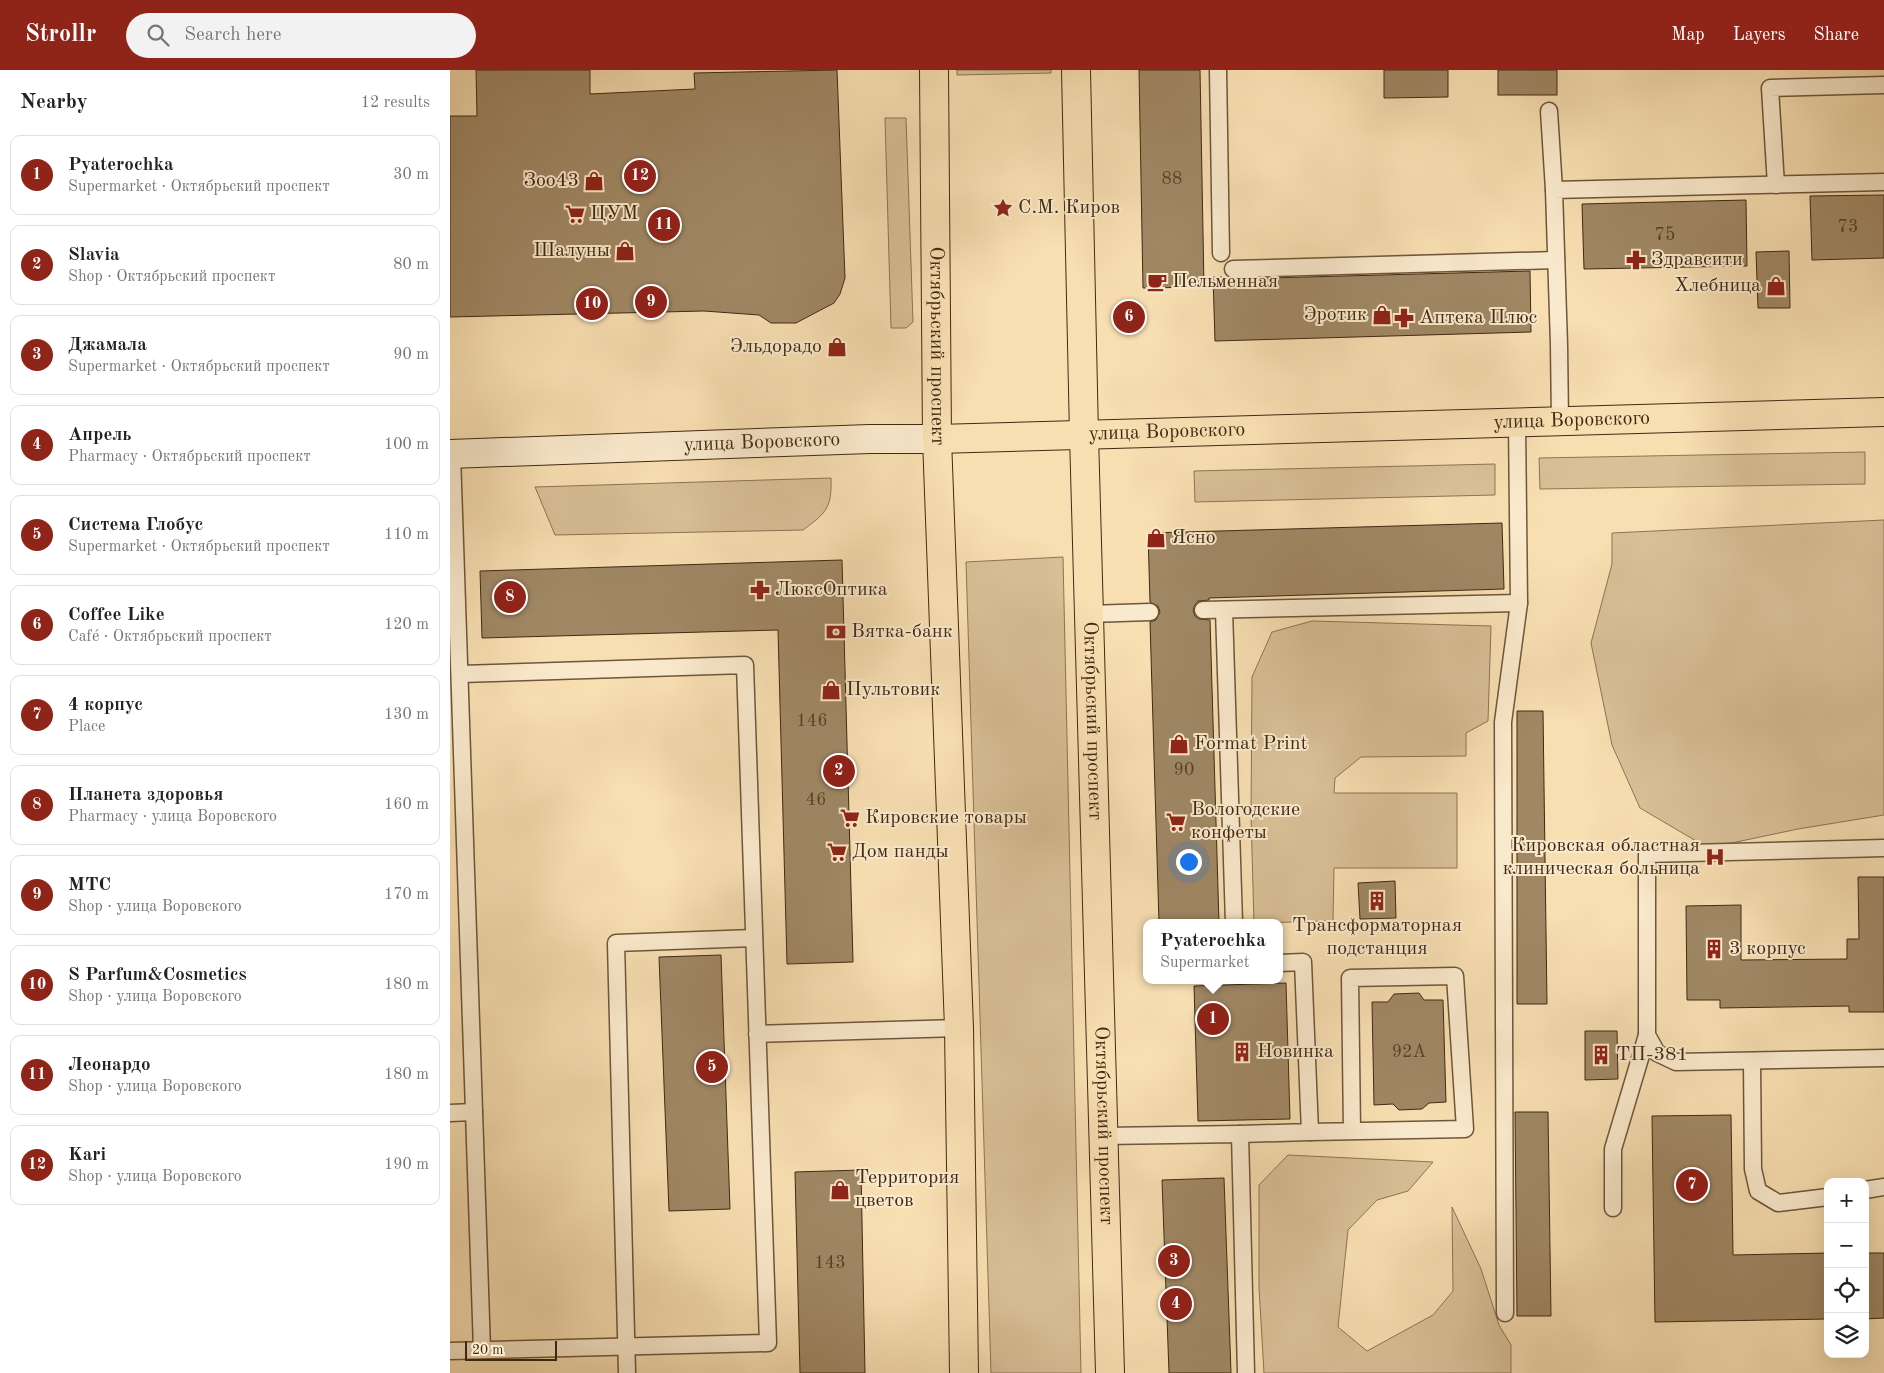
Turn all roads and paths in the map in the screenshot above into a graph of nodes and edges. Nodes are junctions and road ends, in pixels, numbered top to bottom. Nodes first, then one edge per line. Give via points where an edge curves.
1 (934, 70) edge
2 (1076, 70) edge
3 (1218, 70) edge
4 (1884, 85) edge
5 (1549, 111) dead end
6 (1884, 182) edge
7 (1776, 185) junction
8 (1554, 190) junction
9 (1221, 253) dead end
10 (1556, 260) junction
11 (1232, 269) dead end
12 (1884, 412) edge
13 (1560, 422) junction
14 (1518, 423) junction
15 (1084, 435) junction
16 (938, 439) junction
17 (451, 454) edge
18 (454, 596) edge
19 (1519, 603) junction
20 (1202, 610) dead end
21 (1224, 610) junction
22 (1150, 612) dead end
23 (1089, 614) junction
24 (460, 674) junction
25 (456, 754) edge
26 (1884, 848) edge
27 (1234, 919) edge
28 (754, 938) junction
29 (1283, 963) edge
30 (959, 1028) junction
31 (758, 1034) junction
32 (1647, 1035) junction
33 (1884, 1058) edge
34 (1752, 1062) junction
35 (474, 1112) junction
36 (450, 1113) edge
37 (1352, 1131) junction
38 (1310, 1132) junction
39 (1240, 1134) junction
40 (1104, 1136) junction
41 (1884, 1187) edge
42 (1869, 1189) edge
43 (1824, 1197) edge
44 (1614, 1208) dead end
45 (1505, 1313) dead end
46 (626, 1347) junction
47 (482, 1350) junction
48 (450, 1351) edge
49 (627, 1373) edge
50 (964, 1373) edge
51 (1110, 1373) edge
52 (1246, 1373) edge

1 - 16 main road, Октябрьский проспект
2 - 15 main road, Октябрьский проспект
3 - 9 lane
4 - 7 lane via 1770,88
5 - 8 lane
6 - 7 lane
7 - 8 lane
8 - 10 lane
10 - 11 lane
10 - 13 lane
12 - 13 main road, улица Воровского
13 - 14 main road, улица Воровского
14 - 15 main road, улица Воровского
14 - 19 lane
15 - 16 main road, улица Воровского
15 - 23 main road, Октябрьский проспект
16 - 17 main road, улица Воровского
16 - 30 main road, Октябрьский проспект
17 - 18 lane
18 - 24 lane
19 - 21 lane
19 - 45 lane via 1503,722
20 - 21 lane
21 - 27 lane
22 - 23 lane
23 - 40 main road, Октябрьский проспект
24 - 25 lane
24 - 28 lane via 745,665
25 - 35 lane
26 - 32 lane via 1647,854
28 - 31 lane
28 - 46 lane via 616,943
29 - 38 lane via 1303,962
30 - 31 lane
30 - 50 main road, Октябрьский проспект
31 - 46 lane via 768,1343
32 - 34 lane via 1657,1053 1676,1062
32 - 44 lane via 1614,1149
33 - 34 lane
34 - 43 lane via 1753,1169 1758,1191 1778,1203
35 - 36 lane
35 - 47 lane
37 - 37 lane via 1465,1129 1456,976 1350,978
37 - 38 lane
38 - 39 lane
39 - 40 lane
39 - 52 lane
40 - 51 main road, Октябрьский проспект
41 - 42 lane
46 - 47 lane
46 - 49 lane
47 - 48 lane

